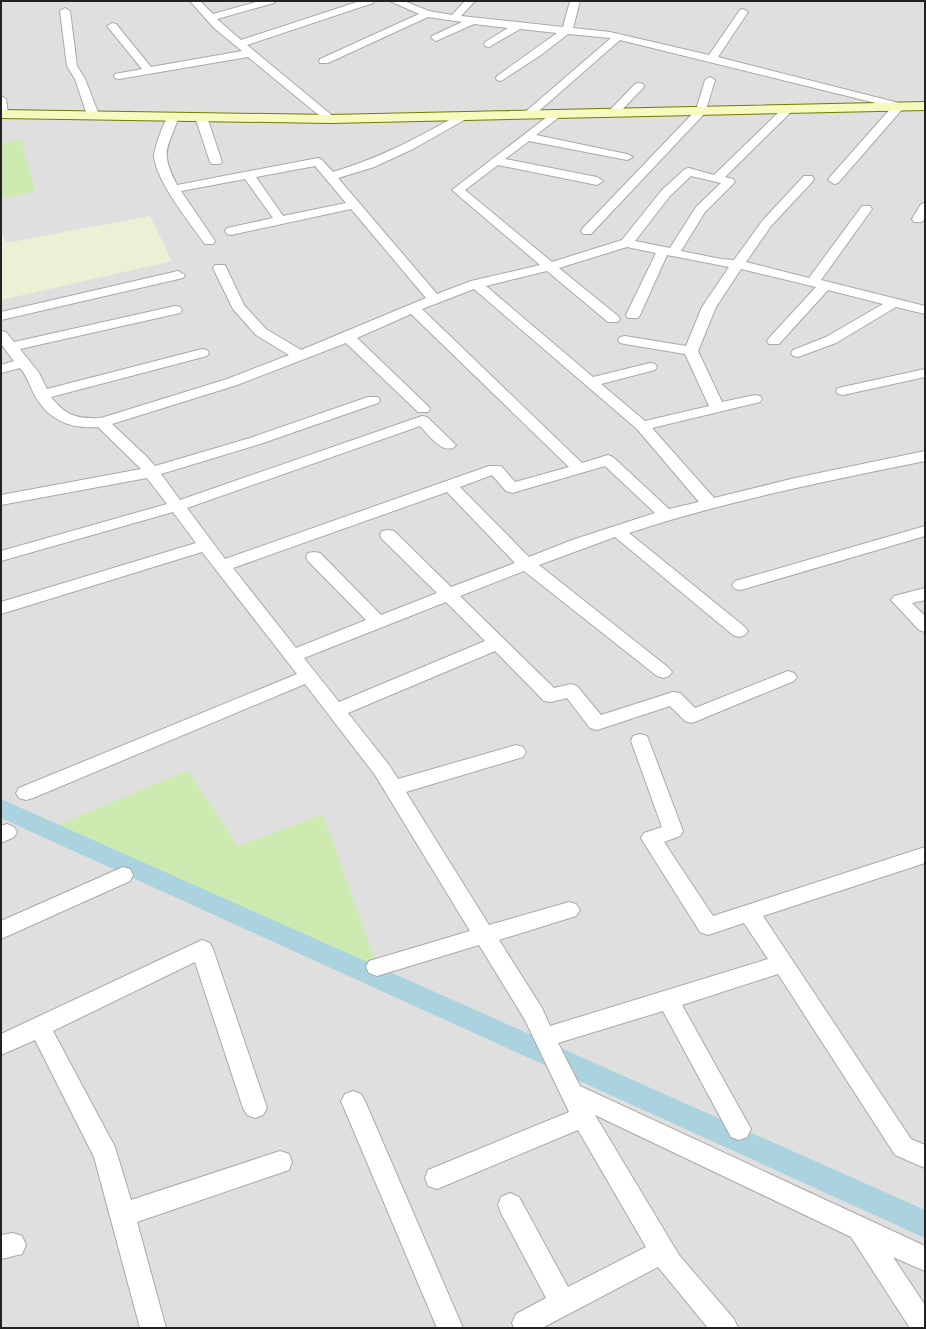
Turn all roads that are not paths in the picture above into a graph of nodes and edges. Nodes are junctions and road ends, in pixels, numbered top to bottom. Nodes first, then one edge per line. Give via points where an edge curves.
1 (195, 1) edge
2 (271, 1) edge
3 (370, 1) edge
4 (395, 1) edge
5 (470, 1) edge
6 (575, 1) edge
7 (65, 11) dead end
8 (743, 12) dead end
9 (427, 14) junction
10 (210, 18) junction
11 (454, 18) junction
12 (473, 21) junction
13 (518, 25) junction
14 (112, 26) dead end
15 (567, 30) junction
16 (618, 37) junction
17 (436, 38) dead end
18 (239, 44) junction
19 (488, 44) dead end
20 (251, 54) junction
21 (712, 59) junction
22 (324, 60) dead end
23 (148, 71) junction
24 (119, 76) dead end
25 (500, 78) dead end
26 (710, 80) dead end
27 (639, 86) dead end
28 (1, 100) edge
29 (899, 106) junction
30 (925, 106) edge
31 (788, 109) junction
32 (701, 111) junction
33 (613, 113) junction
34 (2, 114) edge
35 (93, 115) junction
36 (528, 115) junction
37 (556, 115) junction
38 (173, 116) junction
39 (462, 116) junction
40 (201, 117) junction
41 (330, 119) junction
42 (527, 137) junction
43 (627, 156) dead end
44 (495, 161) junction
45 (216, 162) dead end
46 (248, 175) junction
47 (330, 177) junction
48 (717, 179) junction
49 (808, 179) dead end
50 (834, 180) dead end
51 (597, 181) dead end
52 (173, 189) junction
53 (353, 205) junction
54 (925, 207) edge
55 (866, 209) dead end
56 (918, 219) dead end
57 (280, 220) junction
58 (231, 230) dead end
59 (587, 232) dead end
60 (209, 241) dead end
61 (627, 243) junction
62 (668, 252) junction
63 (738, 264) junction
64 (551, 266) junction
65 (220, 268) dead end
66 (178, 275) dead end
67 (476, 284) junction
68 (819, 284) junction
69 (434, 299) junction
70 (894, 302) junction
71 (413, 308) junction
72 (924, 308) edge
73 (175, 310) dead end
74 (633, 315) dead end
75 (1, 316) edge
76 (613, 319) dead end
77 (1, 335) edge
78 (348, 337) junction
79 (625, 340) dead end
80 (774, 341) dead end
81 (10, 347) junction
82 (691, 350) junction
83 (202, 353) dead end
84 (798, 353) dead end
85 (301, 356) junction
86 (22, 363) junction
87 (650, 367) dead end
88 (1, 369) edge
89 (925, 373) edge
90 (590, 382) junction
91 (843, 391) dead end
92 (42, 395) junction
93 (755, 399) dead end
94 (373, 400) dead end
95 (717, 408) junction
96 (423, 409) dead end
97 (102, 422) junction
98 (642, 426) junction
99 (448, 445) dead end
100 (925, 456) edge
101 (579, 468) junction
102 (152, 472) junction
103 (449, 485) junction
104 (1, 500) edge
105 (710, 504) junction
106 (177, 506) junction
107 (666, 515) junction
108 (617, 531) junction
109 (925, 531) edge
110 (388, 535) dead end
111 (206, 545) junction
112 (1, 556) edge
113 (314, 557) dead end
114 (526, 564) junction
115 (222, 566) junction
116 (741, 585) dead end
117 (925, 594) edge
118 (448, 595) junction
119 (1, 608) edge
120 (378, 622) junction
121 (925, 626) edge
122 (739, 632) dead end
123 (497, 643) junction
124 (292, 656) junction
125 (663, 672) dead end
126 (308, 676) junction
127 (788, 677) dead end
128 (335, 711) junction
129 (640, 741) dead end
130 (516, 752) dead end
131 (393, 788) junction
132 (26, 793) dead end
133 (925, 855) edge
134 (123, 875) dead end
135 (569, 910) dead end
136 (750, 912) junction
137 (1, 930) edge
138 (485, 936) junction
139 (783, 963) junction
140 (377, 967) dead end
141 (668, 1000) junction
142 (39, 1026) junction
143 (544, 1038) junction
144 (1, 1044) edge
145 (572, 1093) junction
146 (353, 1101) dead end
147 (255, 1108) dead end
148 (583, 1117) junction
149 (739, 1129) dead end
150 (925, 1157) edge
151 (280, 1162) dead end
152 (437, 1178) dead end
153 (510, 1205) dead end
154 (122, 1215) junction
155 (860, 1228) junction
156 (663, 1251) junction
157 (925, 1258) edge
158 (563, 1303) junction
159 (524, 1323) dead end
160 (153, 1328) edge
161 (450, 1328) edge
162 (725, 1328) edge
163 (925, 1328) edge

1 - 10 street
2 - 10 street
3 - 18 street
4 - 9 street
5 - 11 street
6 - 15 street
7 - 35 street via 72,66 80,79
8 - 21 street
9 - 11 street
9 - 22 street
10 - 18 street
11 - 12 street
12 - 13 street
12 - 17 street
13 - 15 street
13 - 19 street
14 - 23 street
15 - 16 street
15 - 25 street
16 - 21 street
16 - 36 street
18 - 20 street
20 - 23 street
20 - 41 street
21 - 29 street
23 - 24 street
26 - 32 street
27 - 33 street
28 - 34 street
29 - 30 street
29 - 31 street
29 - 50 street
31 - 32 street
31 - 48 street
32 - 33 street
32 - 59 street
33 - 37 street
34 - 35 street
35 - 38 street
36 - 37 street
36 - 39 street
37 - 42 street
38 - 40 street
38 - 52 street via 160,155
39 - 41 street
39 - 47 street via 409,147 370,165
40 - 41 street
40 - 45 street
42 - 43 street
42 - 44 street
44 - 51 street
44 - 64 street via 458,190
46 - 47 street via 318,162
46 - 52 street
46 - 57 street
47 - 53 street
48 - 61 street via 689,172 666,193
48 - 62 street via 729,182 700,210
49 - 63 street via 767,224
52 - 60 street
53 - 57 street
53 - 69 street
54 - 56 street
55 - 68 street
57 - 58 street
61 - 62 street
61 - 64 street
62 - 63 street via 721,264
62 - 74 street
63 - 68 street
63 - 82 street via 710,307
64 - 67 street
64 - 76 street
65 - 85 street via 238,306 262,332
66 - 75 street
67 - 69 street
67 - 90 street
68 - 70 street
68 - 80 street
69 - 71 street
70 - 72 street
70 - 84 street via 831,340
71 - 78 street
71 - 101 street
73 - 81 street
77 - 81 street
78 - 85 street
78 - 96 street
79 - 82 street
81 - 86 street
82 - 95 street
83 - 92 street
85 - 97 street via 232,382
86 - 88 street
86 - 92 street via 32,373
87 - 90 street
89 - 91 street
90 - 98 street
92 - 97 street via 65,419 87,424
93 - 95 street
94 - 102 street via 255,441
95 - 98 street
97 - 102 street
98 - 105 street
99 - 106 street via 422,420
100 - 105 street
101 - 103 street via 512,488 495,469
101 - 107 street via 608,460
102 - 104 street
102 - 106 street
103 - 114 street
103 - 115 street
105 - 107 street
106 - 111 street
106 - 112 street
107 - 108 street
108 - 114 street
108 - 122 street
109 - 116 street
110 - 118 street
111 - 115 street
111 - 119 street
113 - 120 street
114 - 118 street
114 - 125 street
115 - 124 street
117 - 121 street via 900,600
118 - 120 street
118 - 123 street
120 - 124 street
123 - 127 street via 551,696 571,690 597,723 673,698 692,716
123 - 128 street
124 - 126 street
126 - 128 street
126 - 132 street
128 - 131 street via 382,770
129 - 136 street via 673,831 651,838 708,926
130 - 131 street
131 - 138 street
133 - 136 street
134 - 137 street
135 - 138 street
136 - 139 street
138 - 140 street
138 - 143 street via 534,1015
139 - 141 street
139 - 150 street via 903,1147
141 - 143 street
141 - 149 street
142 - 144 street
142 - 147 street via 202,949
142 - 154 street via 106,1155
143 - 145 street
145 - 148 street
145 - 155 street
146 - 161 street
148 - 152 street
148 - 156 street
151 - 154 street
153 - 158 street
154 - 160 street
155 - 157 street
155 - 163 street
156 - 158 street
156 - 162 street via 670,1264
158 - 159 street

